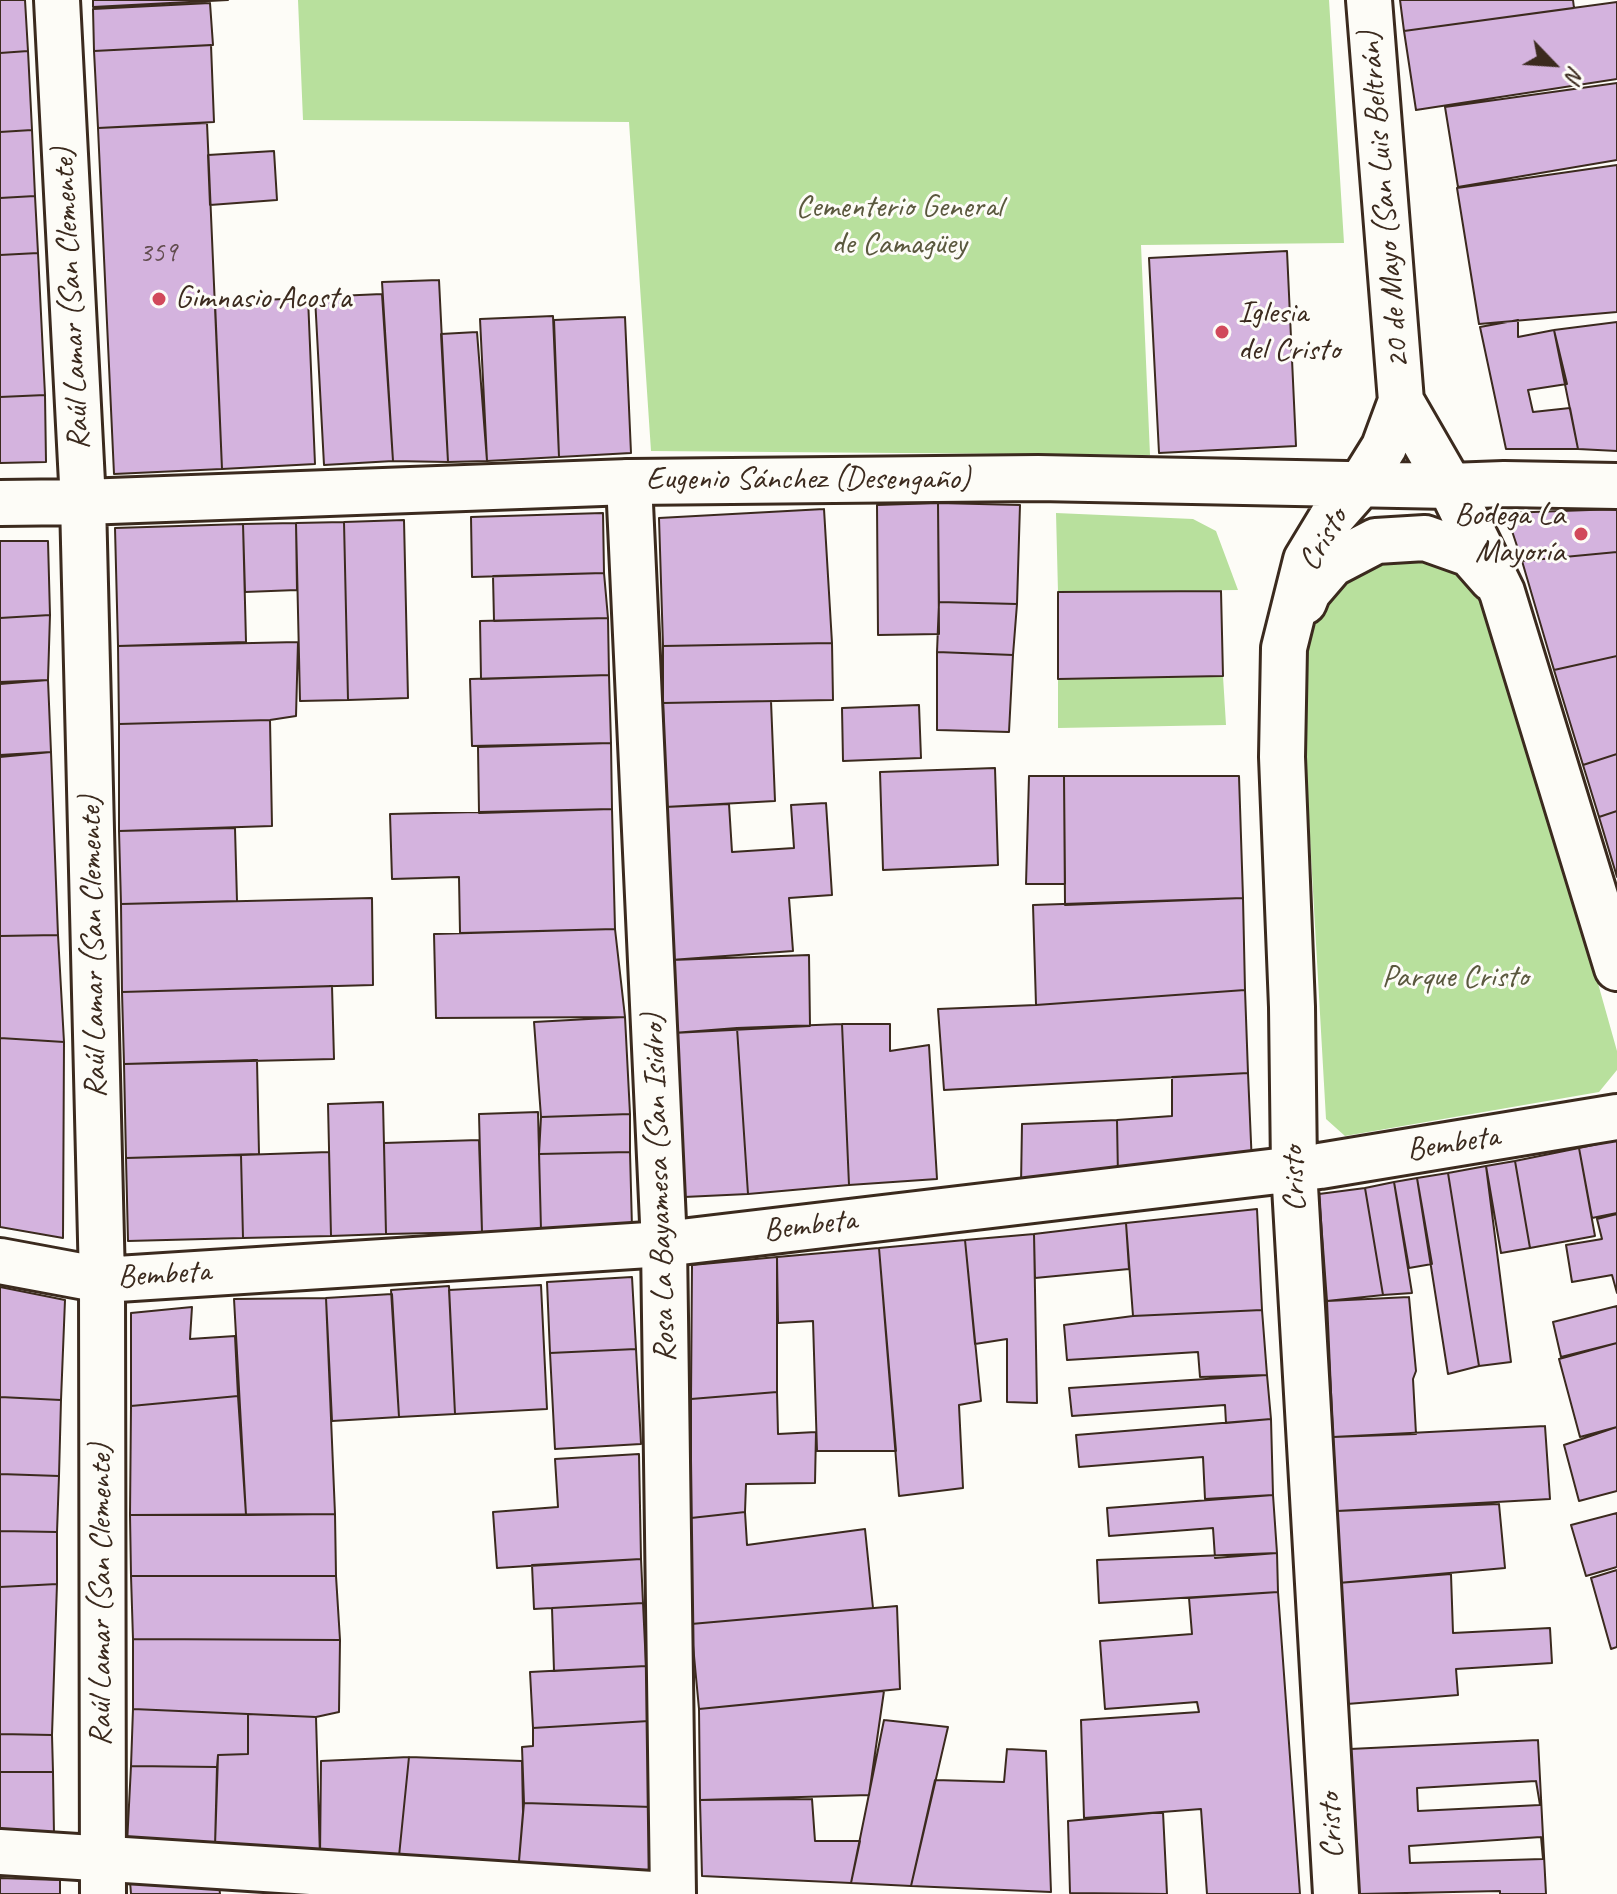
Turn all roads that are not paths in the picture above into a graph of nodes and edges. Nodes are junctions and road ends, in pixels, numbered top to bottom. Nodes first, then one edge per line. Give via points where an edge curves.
1 (57, 0) edge
2 (1369, 0) edge
3 (1401, 401) junction
4 (629, 482) junction
5 (1450, 486) junction
6 (1617, 486) edge
7 (1345, 492) junction
8 (83, 502) junction
9 (0, 503) edge
10 (1502, 592) junction
11 (1284, 648) junction
12 (1617, 968) edge
13 (1617, 1117) edge
14 (1294, 1169) junction
15 (664, 1244) junction
16 (0, 1261) edge
17 (102, 1280) junction
18 (0, 1852) edge
19 (102, 1875) edge
20 (652, 1894) edge
21 (673, 1894) edge
22 (1336, 1894) edge

1 - 8 street, Raúl Lamar (San Clemente)
2 - 3 street, 20 de Mayo (San Luis Beltrán)
3 - 5 street, 20 de Mayo (San Luis Beltrán)
3 - 7 street, 20 de Mayo (San Luis Beltrán) via 1384,447
4 - 7 street, Eugenio Sánchez (Desengaño) via 1038,478
4 - 8 street, Eugenio Sánchez (Desengaño)
4 - 15 street, Rosa La Bayamesa (San Isidro)
5 - 6 street, Eugenio Sánchez (Desengaño)
5 - 7 street, Eugenio Sánchez (Desengaño)
5 - 10 street, 20 de Mayo (San Luis Beltrán)
7 - 11 street, Cristo via 1306,560
8 - 9 street, Eugenio Sánchez (Desengaño)
8 - 17 street, Raúl Lamar (San Clemente)
10 - 11 street via 1470,554 1425,538 1376,541 1332,564 1308,592
10 - 12 street, 20 de Mayo (San Luis Beltrán)
11 - 14 street, Cristo via 1282,757
13 - 14 street, Bembeta
14 - 15 street, Bembeta
14 - 22 street, Cristo
15 - 17 street, Bembeta
15 - 21 street, Rosa La Bayamesa (San Isidro)
16 - 17 street, Bembeta
17 - 19 street, Raúl Lamar (San Clemente)
18 - 19 street
19 - 20 street

